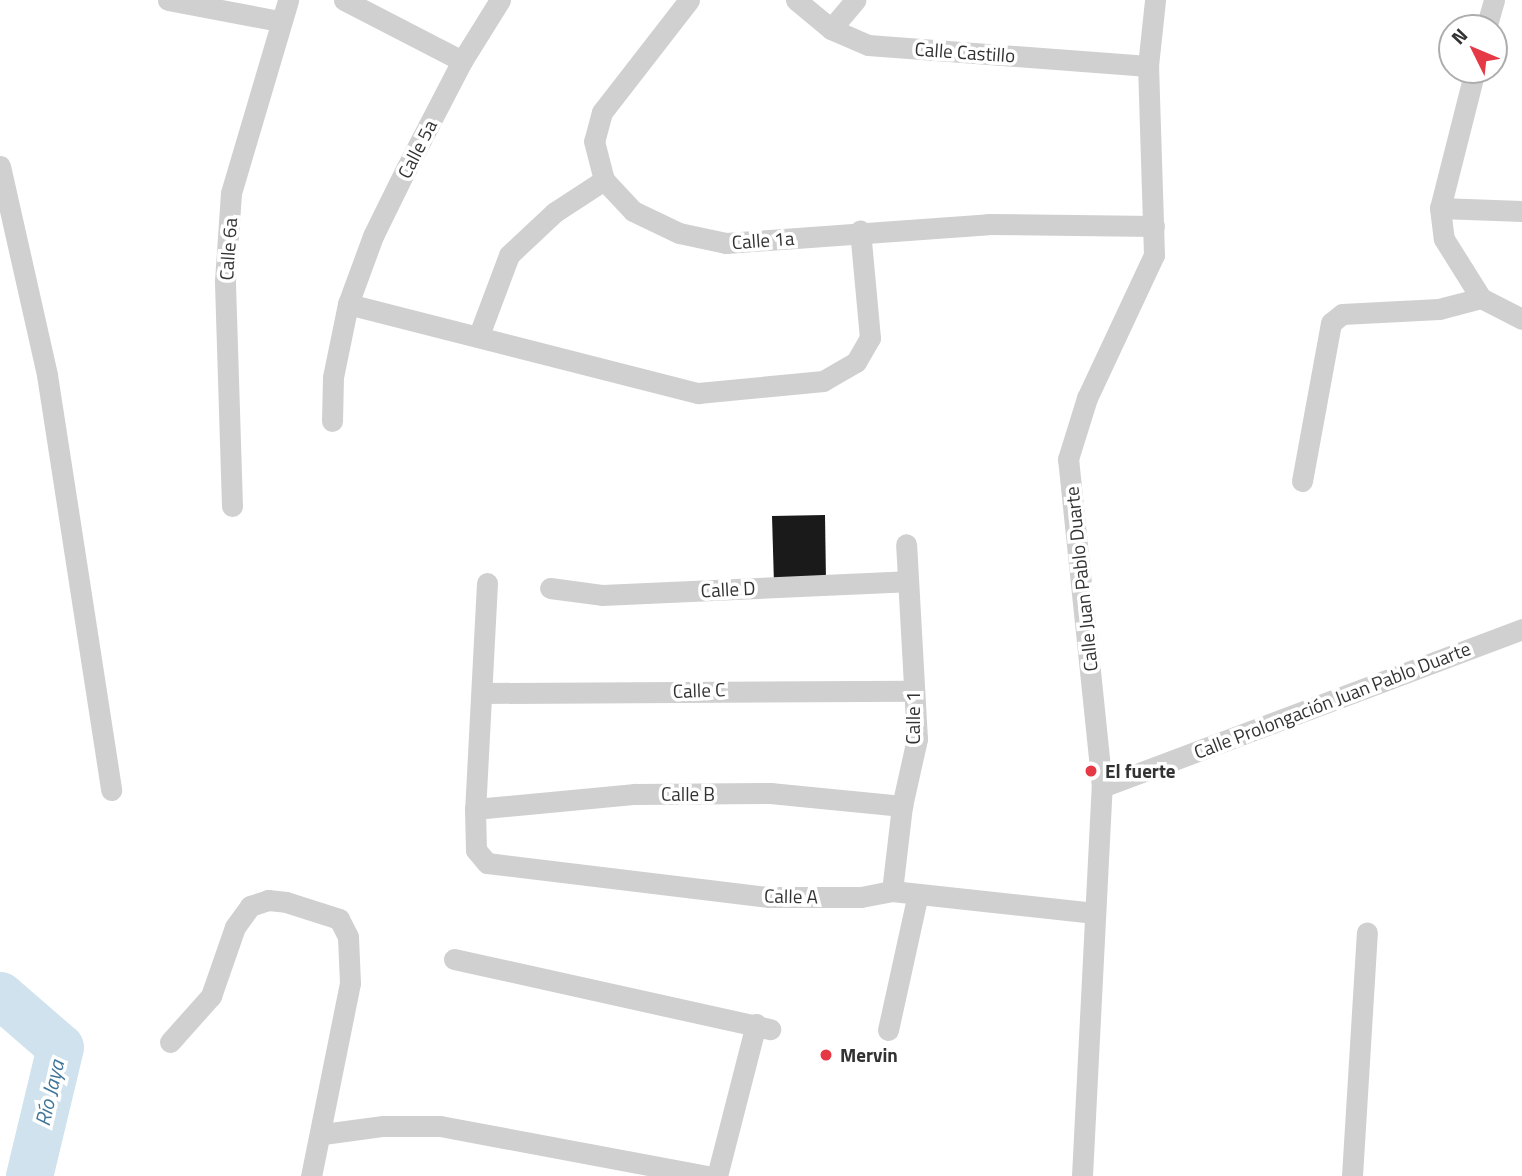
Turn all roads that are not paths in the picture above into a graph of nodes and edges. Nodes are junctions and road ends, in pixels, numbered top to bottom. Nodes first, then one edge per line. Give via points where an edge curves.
1 (169, 0) edge
2 (289, 0) edge
3 (344, 0) edge
4 (500, 0) edge
5 (689, 0) edge
6 (855, 0) edge
7 (1154, 0) edge
8 (803, 2) edge
9 (279, 21) junction
10 (831, 29) junction
11 (462, 61) junction
12 (1148, 66) junction
13 (1471, 84) edge
14 (0, 166) edge
15 (604, 180) junction
16 (1440, 208) junction
17 (1522, 211) edge
18 (1154, 226) junction
19 (860, 230) junction
20 (1481, 298) junction
21 (348, 304) junction
22 (1522, 319) edge
23 (479, 335) junction
24 (332, 421) dead end
25 (1302, 481) dead end
26 (232, 506) dead end
27 (906, 544) dead end
28 (907, 581) junction
29 (487, 583) dead end
30 (550, 588) dead end
31 (1522, 629) edge
32 (914, 691) junction
33 (485, 693) junction
34 (1102, 787) junction
35 (111, 790) dead end
36 (902, 807) junction
37 (475, 809) junction
38 (892, 891) junction
39 (918, 894) junction
40 (1095, 913) junction
41 (1367, 932) dead end
42 (454, 959) dead end
43 (888, 1030) dead end
44 (170, 1042) dead end
45 (323, 1134) junction
46 (311, 1176) edge
47 (707, 1176) edge
48 (716, 1176) edge
49 (1082, 1176) edge
50 (1352, 1176) edge

1 - 9 street
2 - 9 street, Calle 6a
3 - 11 street
4 - 11 street, Calle 5a
5 - 15 street, Calle 1a via 602,112 594,141
6 - 10 street
7 - 12 street, Calle Juan Pablo Duarte
8 - 10 street, Calle Castillo
9 - 26 street, Calle 6a via 231,194 225,281
10 - 12 street, Calle Castillo via 868,45
11 - 21 street, Calle 5a via 373,236
12 - 18 street, Calle Juan Pablo Duarte
13 - 16 street
14 - 35 street via 47,375
15 - 19 street, Calle 1a via 633,211 679,233 726,243
15 - 23 street via 555,212 509,255
16 - 17 street
16 - 20 street via 1444,239
18 - 19 street, Calle 1a via 988,224
18 - 34 street, Calle Juan Pablo Duarte via 1154,255 1087,398 1068,459
19 - 23 street via 870,338 856,362 822,381 698,393
20 - 22 street
20 - 25 street via 1439,309 1342,314 1331,323
21 - 23 street
21 - 24 street, Calle 5a via 333,377
27 - 28 street, Calle 1
28 - 30 street, Calle D via 602,595
28 - 32 street, Calle 1
29 - 33 street
31 - 34 street, Calle Prolongación Juan Pablo Duarte
32 - 33 street, Calle C
32 - 36 street, Calle 1 via 917,739
33 - 37 street
34 - 40 street, Calle Juan Pablo Duarte
36 - 37 street, Calle B via 770,793 648,794
36 - 38 street, Calle 1
37 - 38 street, Calle A via 476,850 487,863 769,897 861,897
38 - 39 street, Calle A
39 - 40 street, Calle A
39 - 43 street
40 - 49 street, Calle Juan Pablo Duarte
41 - 50 street
42 - 48 street via 763,1027
44 - 45 street via 211,996 235,927 250,906 268,900 286,902 339,919 348,937 350,983
45 - 46 street
45 - 47 street via 383,1126 440,1126

